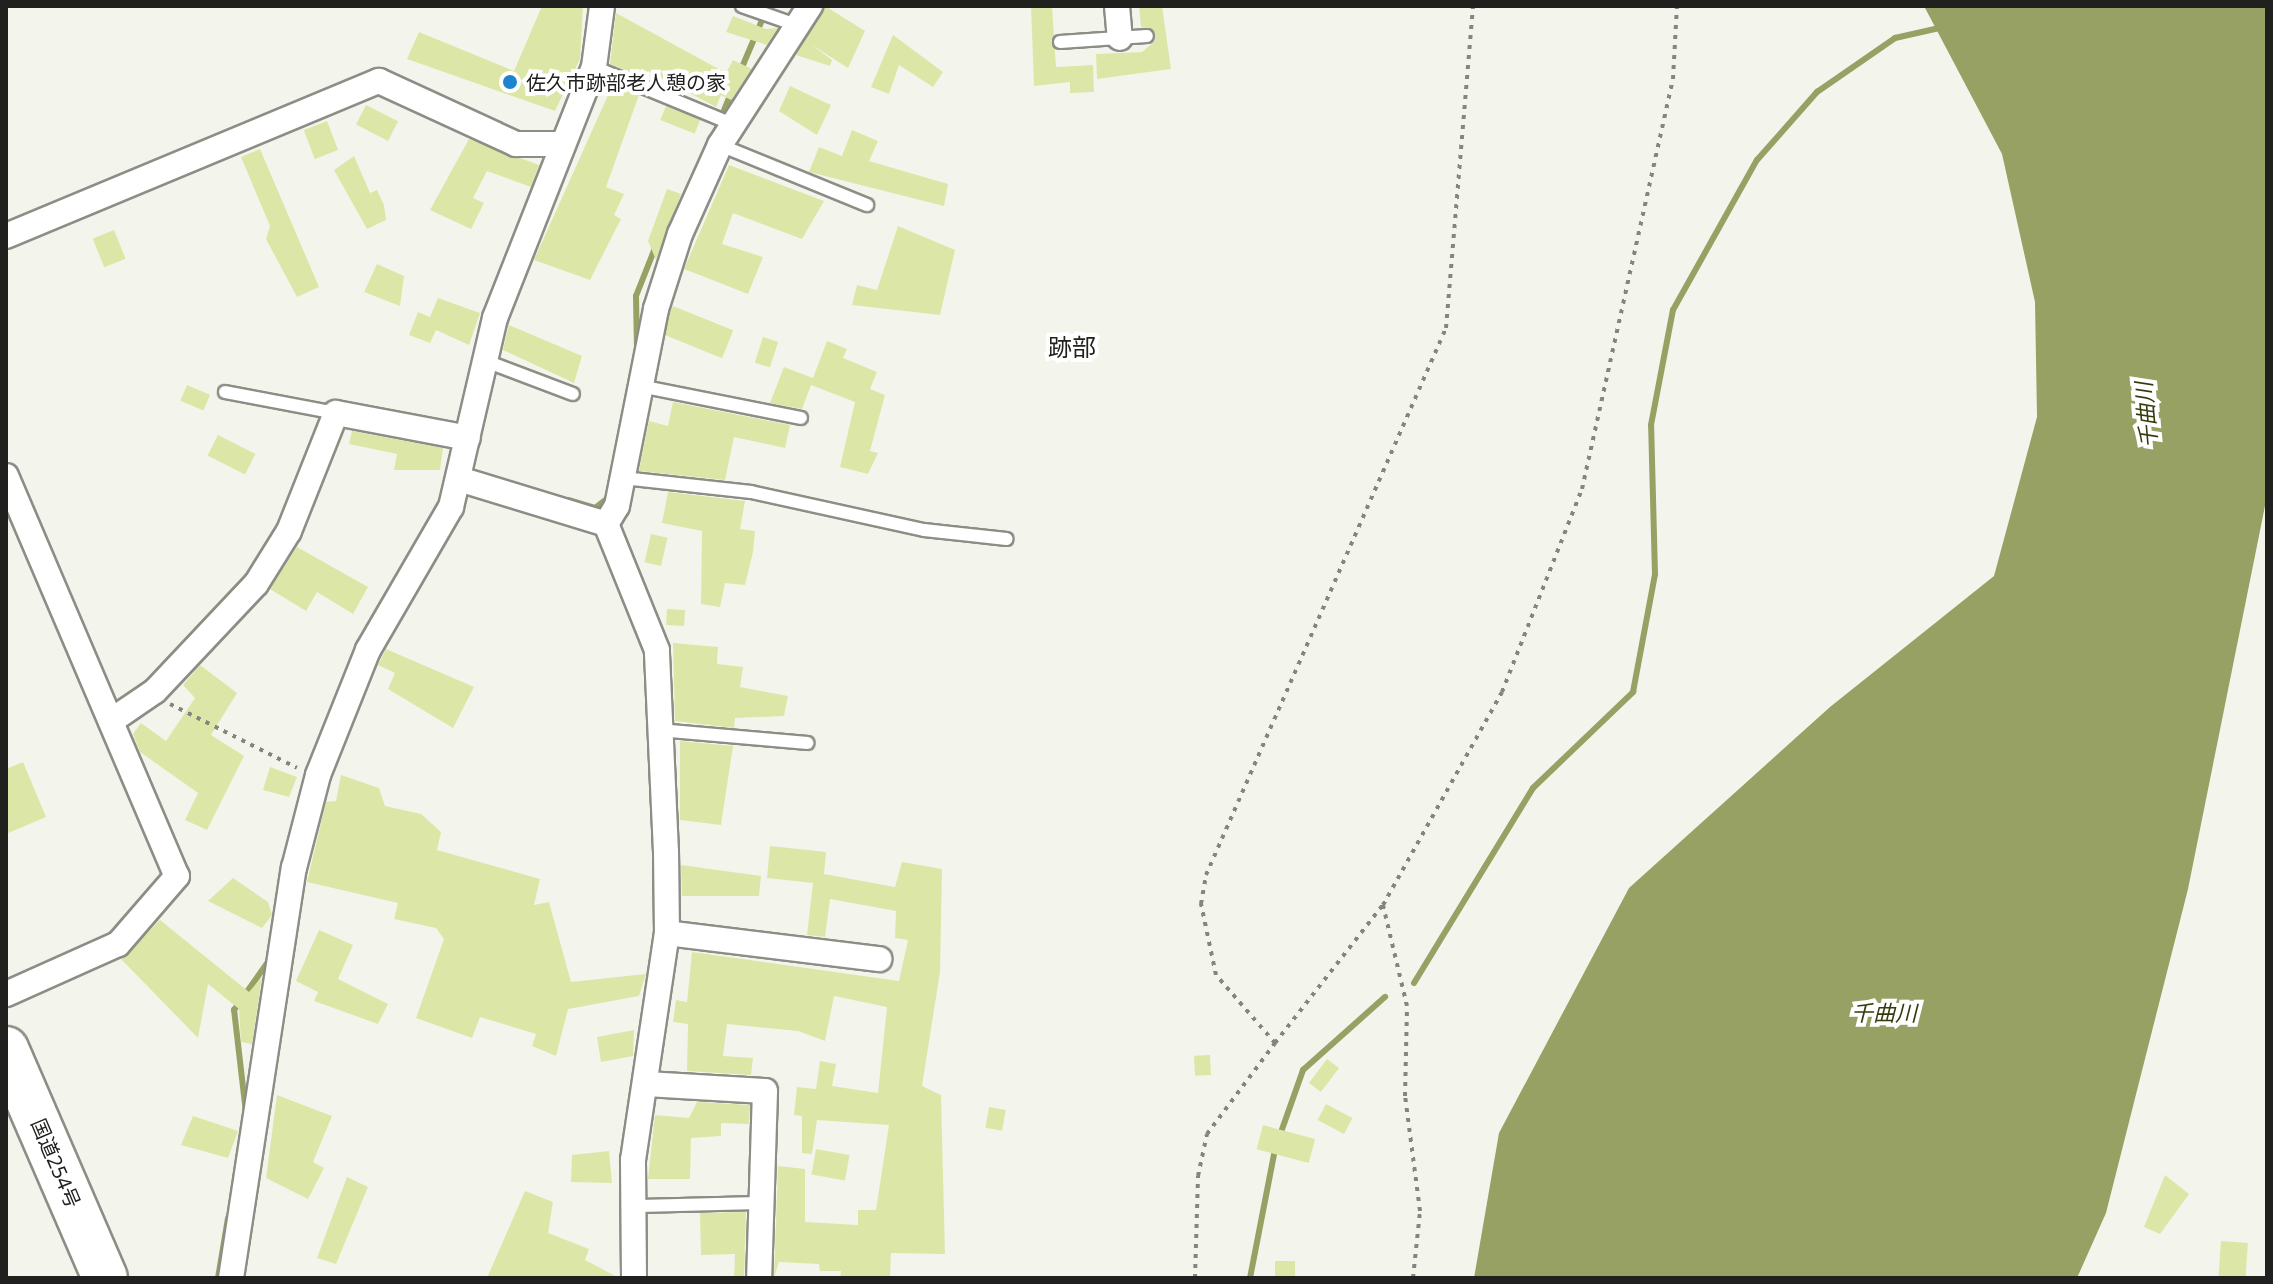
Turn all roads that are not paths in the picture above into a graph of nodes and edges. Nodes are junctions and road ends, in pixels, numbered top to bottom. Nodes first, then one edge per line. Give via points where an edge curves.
1 (602, 6) edge
2 (742, 6) edge
3 (1117, 6) edge
4 (804, 16) edge
5 (1147, 36) dead end
6 (1120, 38) junction
7 (1060, 42) dead end
8 (594, 67) junction
9 (724, 128) junction
10 (563, 144) junction
11 (867, 205) dead end
12 (6, 236) edge
13 (483, 360) junction
14 (640, 386) junction
15 (225, 392) dead end
16 (573, 394) dead end
17 (336, 413) junction
18 (801, 418) dead end
19 (463, 463) junction
20 (6, 476) edge
21 (623, 478) junction
22 (606, 524) junction
23 (1007, 539) dead end
24 (111, 721) junction
25 (659, 730) junction
26 (807, 743) dead end
27 (667, 933) junction
28 (879, 959) dead end
29 (6, 994) edge
30 (6, 1049) edge
31 (646, 1084) junction
32 (762, 1203) junction
33 (635, 1206) junction
34 (105, 1278) edge
35 (231, 1278) edge
36 (634, 1278) edge
37 (759, 1278) edge

1 - 8 street
2 - 4 lane
3 - 6 street
4 - 9 street
5 - 6 lane
6 - 7 lane
8 - 9 lane
8 - 10 street
9 - 11 lane
9 - 14 street via 680,234
10 - 12 street via 516,144 379,81
10 - 13 street
13 - 16 lane
13 - 19 street
14 - 18 lane
14 - 21 street
15 - 17 lane
17 - 19 street
17 - 24 street via 309,489 261,576 155,691
19 - 22 street
19 - 35 street via 440,531 368,650 318,775 294,868
20 - 24 street
21 - 22 street
21 - 23 lane via 751,492 924,530
22 - 25 street via 657,650
24 - 29 street via 177,876 118,944
25 - 26 lane
25 - 27 street
27 - 28 street
27 - 31 street
30 - 34 highway, 国道254号
31 - 32 street via 765,1091
31 - 33 street via 633,1160
32 - 33 lane
32 - 37 street
33 - 36 street

